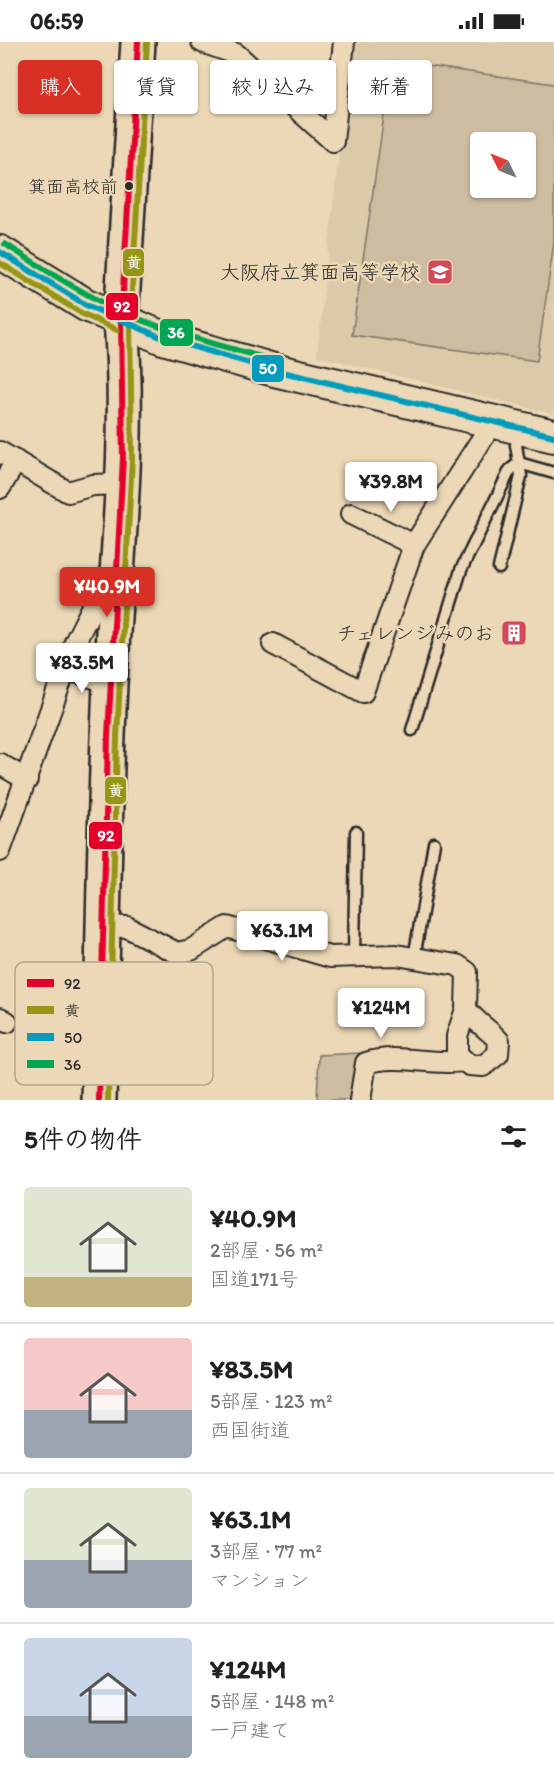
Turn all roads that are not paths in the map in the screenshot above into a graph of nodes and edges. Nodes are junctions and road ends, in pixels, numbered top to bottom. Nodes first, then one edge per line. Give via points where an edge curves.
1 (138, 42) edge
2 (202, 42) edge
3 (344, 42) edge
4 (0, 252) edge
5 (121, 322) junction
6 (490, 420) junction
7 (522, 428) junction
8 (554, 436) edge
9 (8, 457) edge
10 (519, 463) junction
11 (554, 473) edge
12 (121, 484) junction
13 (0, 488) edge
14 (351, 514) dead end
15 (414, 545) junction
16 (119, 554) junction
17 (499, 568) dead end
18 (273, 644) dead end
19 (66, 669) junction
20 (110, 683) junction
21 (412, 730) dead end
22 (0, 764) edge
23 (27, 780) junction
24 (357, 832) dead end
25 (434, 843) dead end
26 (0, 851) edge
27 (104, 926) junction
28 (354, 956) junction
29 (414, 958) junction
30 (103, 962) edge
31 (466, 1009) junction
32 (464, 1060) junction
33 (99, 1085) edge
34 (99, 1100) edge
35 (360, 1100) edge

1 - 5 highway
2 - 3 street via 236,54 333,141
4 - 5 main road
5 - 6 main road via 274,370
5 - 12 highway
6 - 7 main road
6 - 15 street via 484,436
7 - 8 main road
7 - 10 lane via 516,445
9 - 12 street via 68,492 93,485
9 - 13 street
10 - 11 lane
10 - 17 lane via 521,476
10 - 21 lane via 510,470 461,570
12 - 16 highway
14 - 15 street
15 - 18 street via 363,692
16 - 19 street
16 - 20 highway
19 - 20 street
19 - 23 street
20 - 27 highway
22 - 23 street
23 - 26 street
24 - 28 lane
25 - 29 lane
27 - 28 street via 127,927 177,953 191,950 227,927 330,957
27 - 30 highway
28 - 29 street
29 - 31 street via 457,965 467,972
31 - 32 street via 457,1036 457,1054
31 - 32 street via 477,1024 490,1030 499,1041 498,1054 483,1065 469,1065
32 - 35 street via 450,1063 384,1057 366,1063
33 - 34 highway

